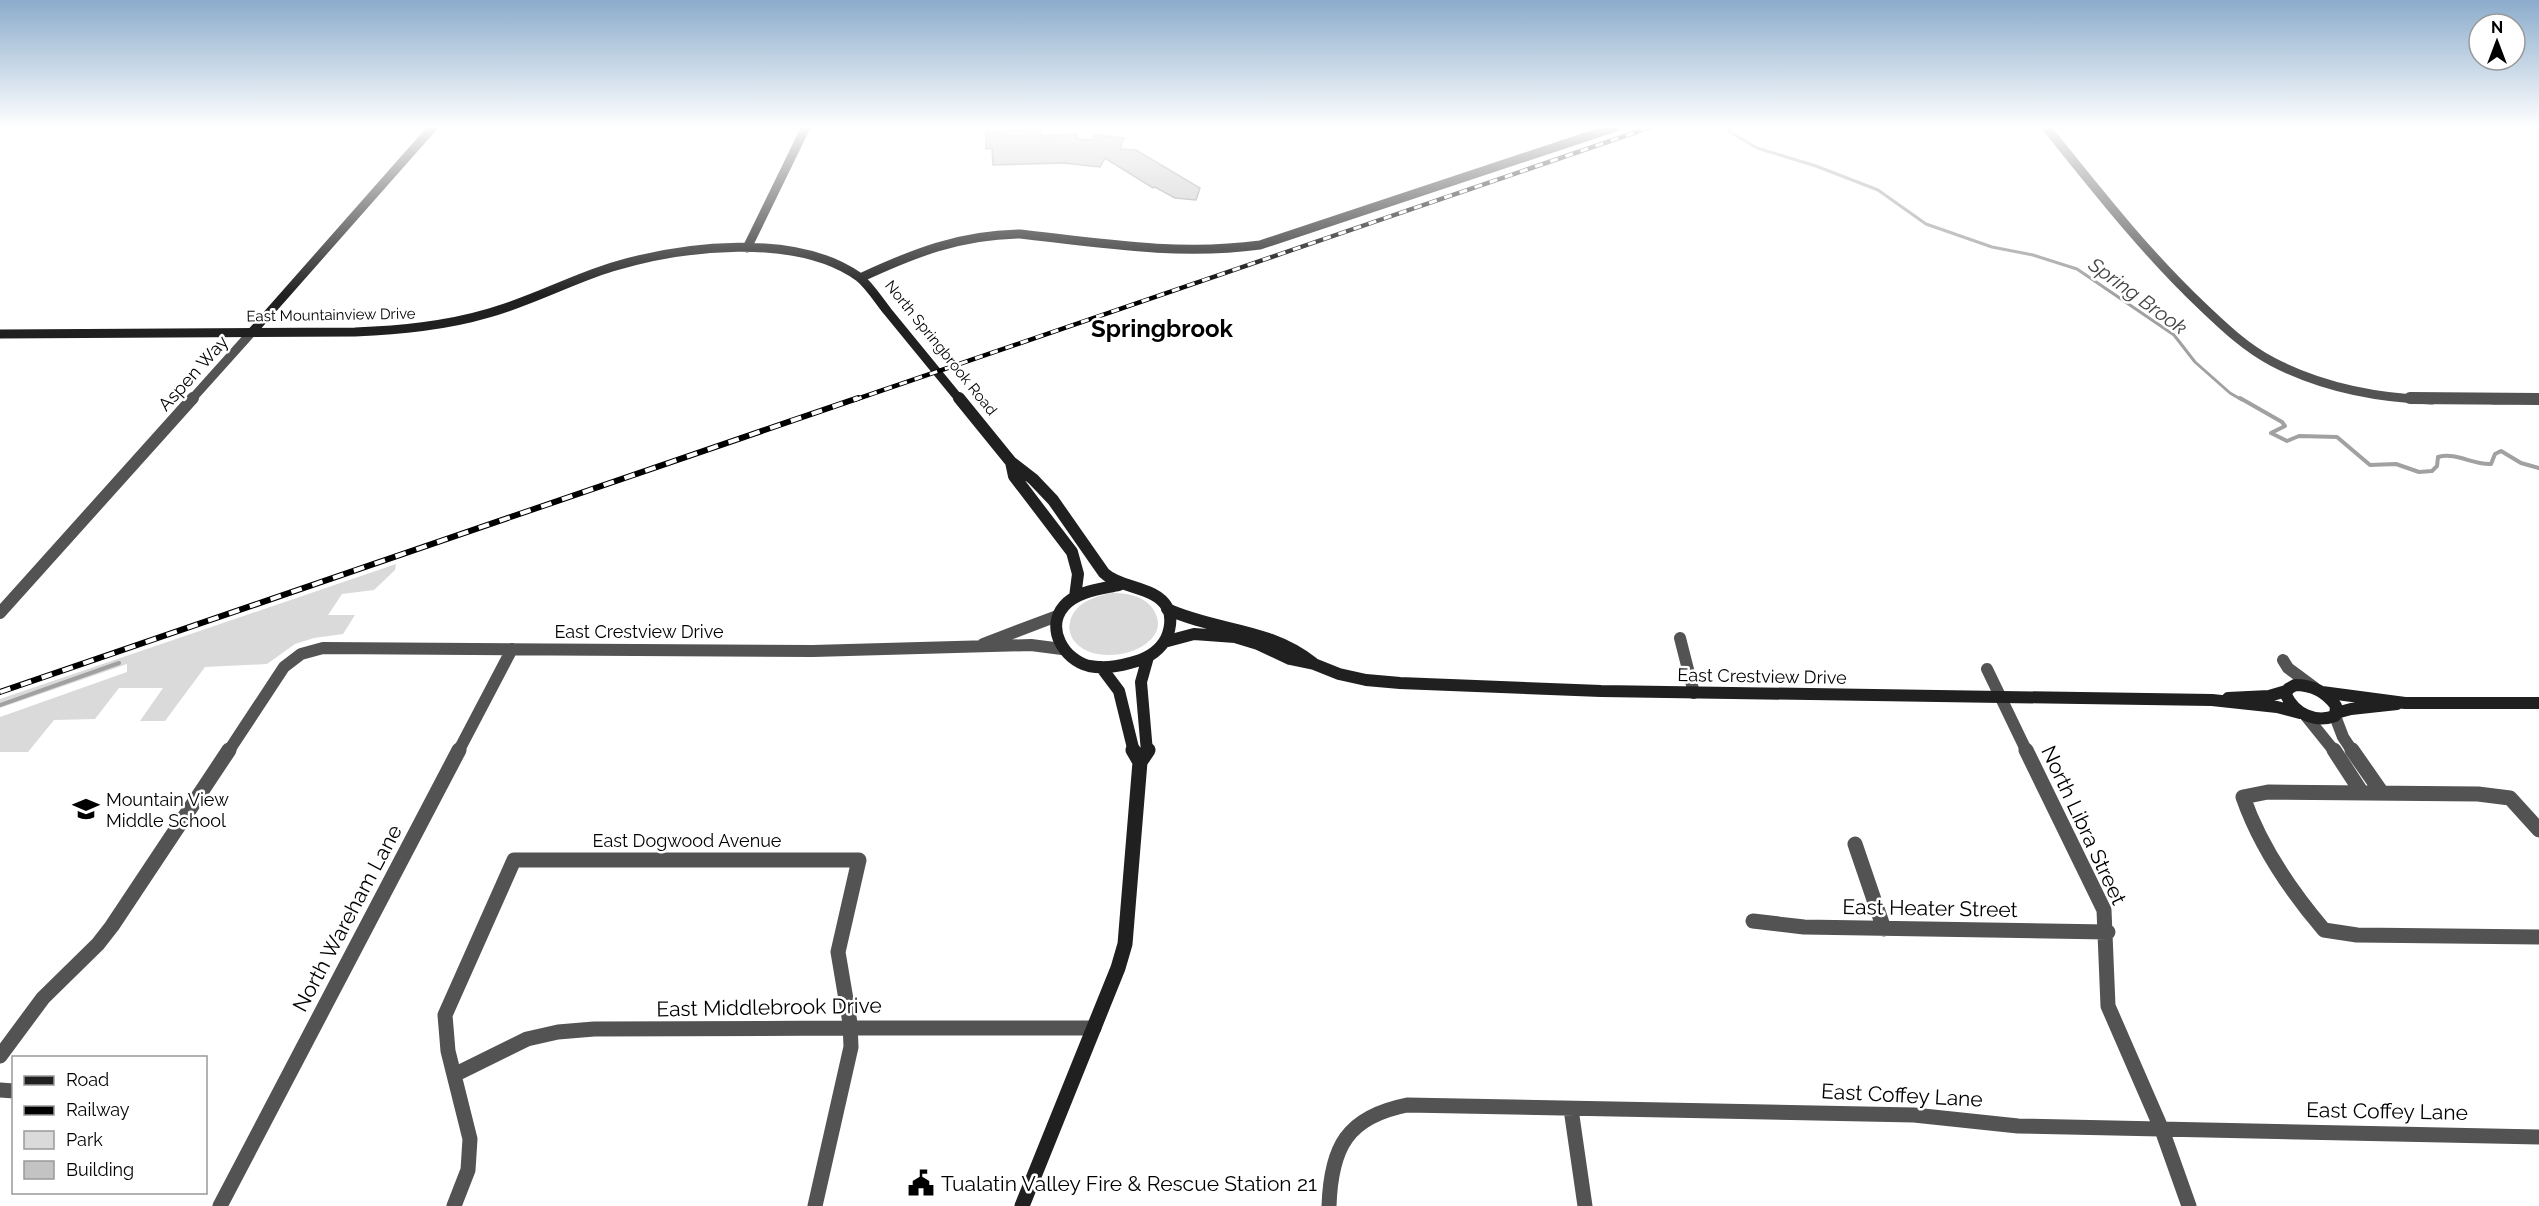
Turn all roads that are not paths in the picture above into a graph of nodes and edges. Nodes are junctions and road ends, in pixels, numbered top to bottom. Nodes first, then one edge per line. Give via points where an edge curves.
1 (383, 183) edge
2 (779, 183) edge
3 (1447, 183) edge
4 (2092, 183) edge
5 (747, 248) junction
6 (860, 278) junction
7 (252, 332) junction
8 (0, 334) edge
9 (2539, 399) edge
10 (1011, 462) junction
11 (1119, 585) junction
12 (1075, 597) junction
13 (1167, 609) junction
14 (0, 613) edge
15 (1057, 616) junction
16 (1680, 638) dead end
17 (1164, 642) junction
18 (979, 645) junction
19 (512, 649) junction
20 (1062, 649) junction
21 (1148, 657) junction
22 (1314, 664) junction
23 (1101, 667) junction
24 (1988, 669) dead end
25 (2287, 690) junction
26 (2319, 690) junction
27 (1694, 693) junction
28 (2001, 698) junction
29 (2212, 700) junction
30 (2405, 703) junction
31 (2532, 703) edge
32 (2303, 714) junction
33 (2336, 714) junction
34 (1140, 762) junction
35 (2362, 793) junction
36 (2382, 793) junction
37 (2539, 830) edge
38 (1855, 844) dead end
39 (1753, 921) dead end
40 (1884, 929) junction
41 (2108, 932) junction
42 (2539, 937) edge
43 (852, 1027) junction
44 (1094, 1028) junction
45 (0, 1056) edge
46 (454, 1075) junction
47 (1571, 1109) junction
48 (2162, 1130) junction
49 (2539, 1137) edge
50 (220, 1206) edge
51 (454, 1206) edge
52 (815, 1206) edge
53 (1022, 1206) edge
54 (1329, 1206) edge
55 (1585, 1206) edge
56 (2189, 1206) edge

1 - 7 street, Aspen Way
2 - 5 street
3 - 6 street, North Springbrook Road via 1252,246 1184,250 995,234 942,243
4 - 9 street via 2170,278 2228,331 2283,367 2387,396
5 - 6 street, East Mountainview Drive via 809,255
5 - 7 street, East Mountainview Drive via 699,250 634,261 507,308 414,329
6 - 10 street, North Springbrook Road
7 - 8 street, East Mountainview Drive
7 - 14 street, Aspen Way
10 - 11 street, North Springbrook Road via 1027,472 1099,568
10 - 12 street, North Springbrook Road via 1014,476 1072,552 1078,574
11 - 12 street via 1101,586
11 - 13 street via 1146,591
12 - 15 street
13 - 17 street via 1169,632
13 - 22 street, East Crestview Drive via 1196,621 1269,637 1300,651
15 - 18 street, East Crestview Drive
15 - 20 street via 1054,633
16 - 27 street
17 - 21 street
17 - 22 street, East Crestview Drive via 1194,634 1235,637 1290,659
18 - 19 street, East Crestview Drive via 895,650
18 - 20 street, East Crestview Drive
19 - 45 street, East Crestview Drive via 322,648 300,654 284,667 106,935 43,998
19 - 50 street, North Wareham Lane
20 - 23 street via 1078,661
21 - 23 street via 1125,665
21 - 34 street via 1141,681 1148,750
22 - 27 street, East Crestview Drive via 1352,677 1400,684
23 - 34 street via 1118,687 1127,713 1132,751
24 - 28 street, North Libra Street
25 - 26 street, East Crestview Drive via 2300,685
25 - 26 street via 2286,664
25 - 29 street, East Crestview Drive via 2269,696
25 - 32 street via 2288,702
26 - 30 street
26 - 33 street via 2334,702
27 - 28 street, East Crestview Drive
28 - 29 street, East Crestview Drive
28 - 41 street, North Libra Street via 2104,910
29 - 32 street, East Crestview Drive
30 - 31 street
30 - 33 street via 2353,708
32 - 33 street, East Crestview Drive via 2323,720
32 - 35 street via 2325,737
33 - 36 street via 2343,737
34 - 44 street via 1125,944
35 - 36 street
35 - 42 street via 2268,792 2243,797 2254,827 2303,907 2324,930 2357,935
36 - 37 street via 2510,798
38 - 40 street
39 - 40 street, East Heater Street via 1784,926
40 - 41 street, East Heater Street
41 - 48 street, North Libra Street via 2108,1006
43 - 44 street, East Middlebrook Drive
43 - 46 street, East Middlebrook Drive via 558,1032 527,1039
43 - 46 street, East Dogwood Avenue via 838,952 859,860 514,860 445,1015 443,1030
43 - 52 street via 852,1047
44 - 53 street
46 - 51 street via 470,1135 470,1158
47 - 48 street, East Coffey Lane via 1914,1115 2018,1126
47 - 54 street, East Coffey Lane via 1407,1106 1371,1114 1349,1133 1335,1155 1328,1187
47 - 55 street
48 - 49 street, East Coffey Lane
48 - 56 street, North Libra Street

